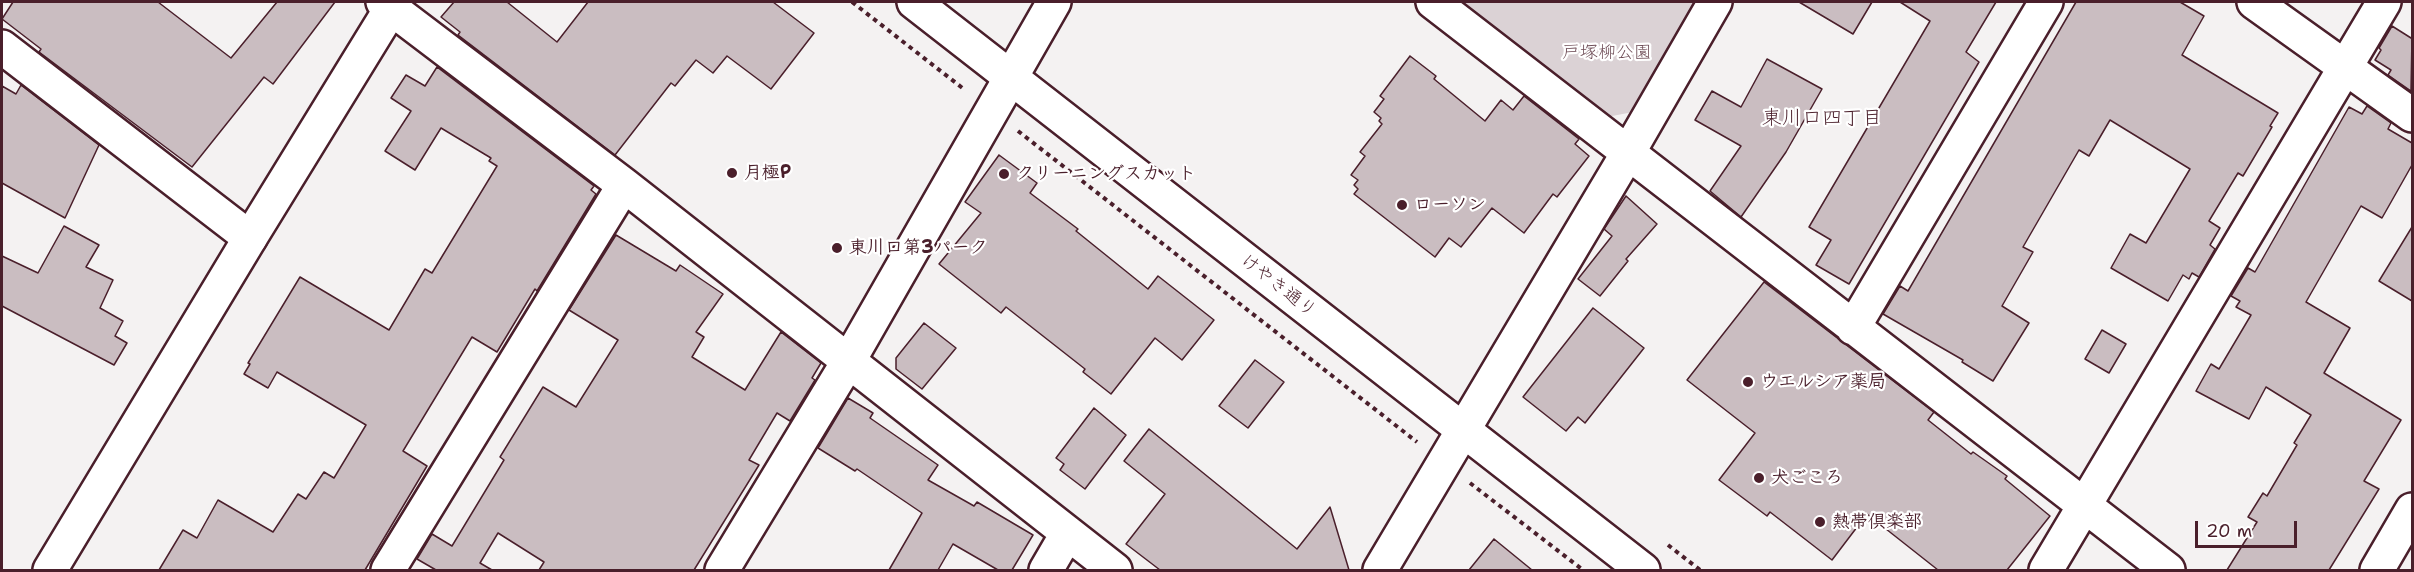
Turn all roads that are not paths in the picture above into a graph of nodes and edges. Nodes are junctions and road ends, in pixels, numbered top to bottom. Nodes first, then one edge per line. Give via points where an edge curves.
1 (914, 2) edge
2 (1054, 2) edge
3 (1433, 2) edge
4 (1715, 2) edge
5 (2046, 2) edge
6 (2254, 2) edge
7 (2384, 2) edge
8 (389, 4) edge
9 (2, 47) edge
10 (2346, 67) junction
11 (1010, 76) junction
12 (2412, 115) edge
13 (1629, 153) junction
14 (624, 185) junction
15 (250, 238) junction
16 (1853, 328) junction
17 (848, 362) junction
18 (1463, 430) junction
19 (2084, 507) junction
20 (2412, 510) edge
21 (1067, 534) junction
22 (50, 570) edge
23 (388, 570) edge
24 (722, 570) edge
25 (1046, 570) edge
26 (1115, 570) edge
27 (1380, 570) edge
28 (1643, 570) edge
29 (2046, 570) edge
30 (2168, 570) edge
31 (2377, 570) edge

1 - 11 street, けやき通り
2 - 11 street
3 - 13 street
4 - 13 street
5 - 16 street
6 - 10 street
7 - 10 street
8 - 14 street
8 - 15 street
9 - 15 street
10 - 12 street
10 - 19 street
11 - 17 street
11 - 18 street, けやき通り
13 - 16 street
13 - 18 street
14 - 17 street
14 - 23 street
15 - 22 street
16 - 19 street
17 - 21 street
17 - 24 street
18 - 27 street
18 - 28 street, けやき通り
19 - 29 street
19 - 30 street
20 - 31 street
21 - 25 street
21 - 26 street

